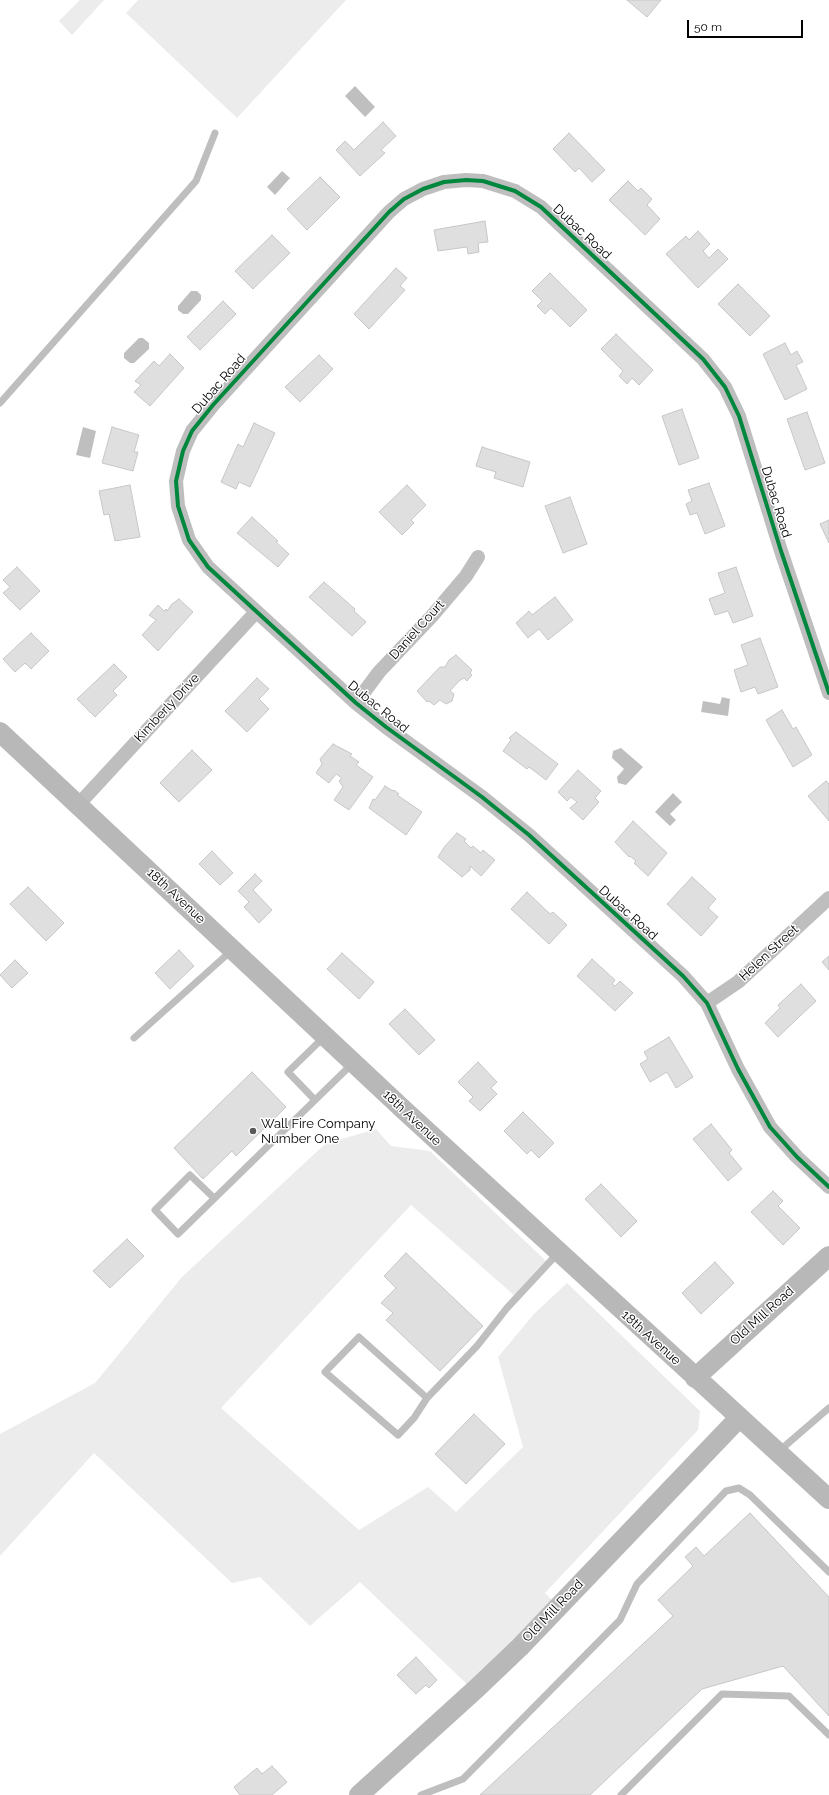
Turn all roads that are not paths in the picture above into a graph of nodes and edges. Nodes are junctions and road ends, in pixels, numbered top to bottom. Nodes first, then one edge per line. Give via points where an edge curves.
1 (215, 133) dead end
2 (0, 403) edge
3 (478, 557) dead end
4 (256, 612) junction
5 (829, 693) edge
6 (356, 703) junction
7 (0, 732) edge
8 (78, 804) junction
9 (829, 898) edge
10 (233, 950) junction
11 (707, 1003) junction
12 (325, 1036) junction
13 (134, 1038) dead end
14 (353, 1063) junction
15 (315, 1100) junction
16 (829, 1187) edge
17 (214, 1198) junction
18 (558, 1252) junction
19 (829, 1256) edge
20 (695, 1378) junction
21 (427, 1398) junction
22 (829, 1408) edge
23 (739, 1418) junction
24 (778, 1452) junction
25 (829, 1499) edge
26 (829, 1572) edge
27 (829, 1735) edge
28 (359, 1795) edge
29 (421, 1795) edge
30 (621, 1795) edge

1 - 2 lane via 196,181
3 - 6 street, Daniel Court via 466,576 379,672
4 - 5 street, Dubac Road via 208,567 184,530 178,506 176,481 183,451 192,431 389,212 404,199 444,182 483,181 515,191 541,207 703,359 722,382 739,416
4 - 6 street, Dubac Road
4 - 8 street, Kimberly Drive
6 - 11 street, Dubac Road via 529,835 683,976
7 - 8 street, 18th Avenue
8 - 10 street, 18th Avenue
9 - 11 street, Helen Street via 738,982
10 - 12 street, 18th Avenue
10 - 13 lane
11 - 16 street, Dubac Road via 761,1114 780,1140
12 - 14 street, 18th Avenue
12 - 15 lane via 288,1072
14 - 15 lane
14 - 18 street, 18th Avenue
15 - 17 lane
17 - 17 lane via 178,1234 155,1210 190,1175
18 - 20 street, 18th Avenue
18 - 21 lane via 507,1308 477,1346
19 - 20 street, Old Mill Road
20 - 23 street, 18th Avenue
21 - 21 lane via 359,1337 325,1372 398,1435 414,1418
22 - 24 lane
23 - 24 street, 18th Avenue
23 - 28 street, Old Mill Road via 520,1647
24 - 25 street, 18th Avenue
26 - 29 lane via 750,1495 739,1488 726,1491 637,1584 620,1620 463,1779
27 - 30 lane via 789,1696 722,1694

